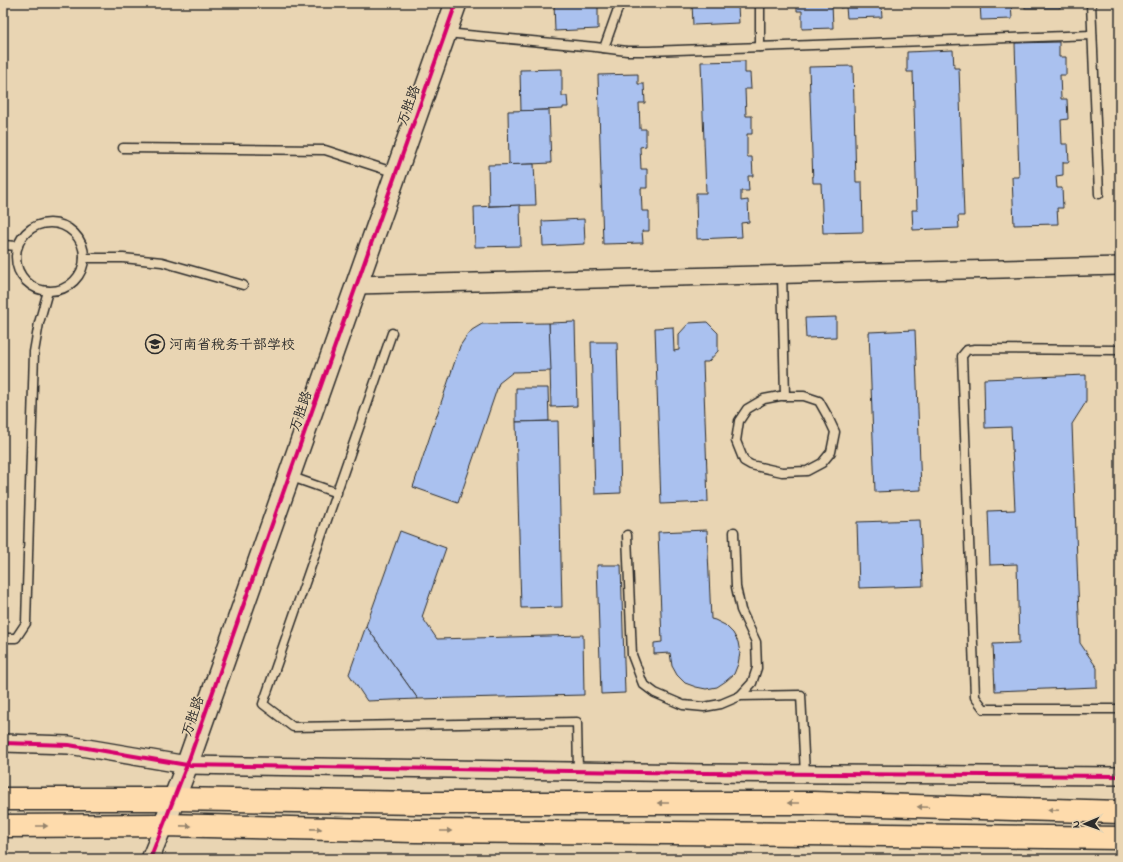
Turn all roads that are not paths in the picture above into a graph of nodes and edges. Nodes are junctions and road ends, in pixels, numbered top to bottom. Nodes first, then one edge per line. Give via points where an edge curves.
1 (456, 3) edge
2 (620, 3) edge
3 (760, 3) edge
4 (1091, 3) edge
5 (445, 32) junction
6 (1092, 34) junction
7 (760, 47) junction
8 (604, 48) junction
9 (123, 148) dead end
10 (396, 173) junction
11 (1099, 194) dead end
12 (3, 245) edge
13 (18, 246) junction
14 (84, 258) junction
15 (1120, 266) edge
16 (782, 274) junction
17 (243, 284) dead end
18 (356, 285) junction
19 (48, 291) junction
20 (392, 333) dead end
21 (1120, 350) edge
22 (785, 396) junction
23 (289, 476) junction
24 (336, 493) junction
25 (734, 532) dead end
26 (627, 535) dead end
27 (3, 638) edge
28 (740, 696) junction
29 (1120, 709) edge
30 (3, 743) edge
31 (187, 765) junction
32 (578, 771) junction
33 (805, 774) junction
34 (1120, 776) edge
35 (3, 799) edge
36 (174, 799) junction
37 (1120, 812) edge
38 (164, 825) junction
39 (3, 826) edge
40 (1120, 838) edge
41 (150, 859) edge

1 - 5 street, 万胜路
2 - 8 lane
3 - 7 lane
4 - 6 lane
5 - 8 lane
5 - 10 street, 万胜路
6 - 7 lane
6 - 11 lane
7 - 8 lane via 648,51
9 - 10 lane via 325,150
10 - 18 street, 万胜路
12 - 13 lane
13 - 14 lane via 22,237 30,230 50,223 69,229 77,237
13 - 19 lane via 17,266 22,276 28,284
14 - 17 lane via 162,262
14 - 19 lane via 76,278 59,290
15 - 16 street
16 - 18 street
16 - 22 lane
18 - 23 street, 万胜路
19 - 27 lane via 34,352 26,623 16,638
20 - 24 lane
21 - 29 lane via 975,349 967,350 962,356 975,697 984,709
22 - 22 lane via 764,399 747,409 739,421 736,440 744,461 751,465 782,472 806,471 822,463 831,452 835,432 819,401 804,396
23 - 24 lane
23 - 31 street, 万胜路
24 - 32 lane via 263,704 292,727 577,722
25 - 28 lane via 737,593 741,610 756,642 757,668 752,682
26 - 28 lane via 632,655 643,684 655,693 683,705 704,707 721,704
28 - 33 lane via 801,695
30 - 31 street via 69,745
31 - 32 street
31 - 36 street, 万胜路
32 - 33 street
33 - 34 street
35 - 36 main road
37 -> 36 main road via 812,803 422,803
36 - 38 street, 万胜路
39 -> 38 main road
38 -> 40 main road via 415,831
38 - 41 street

